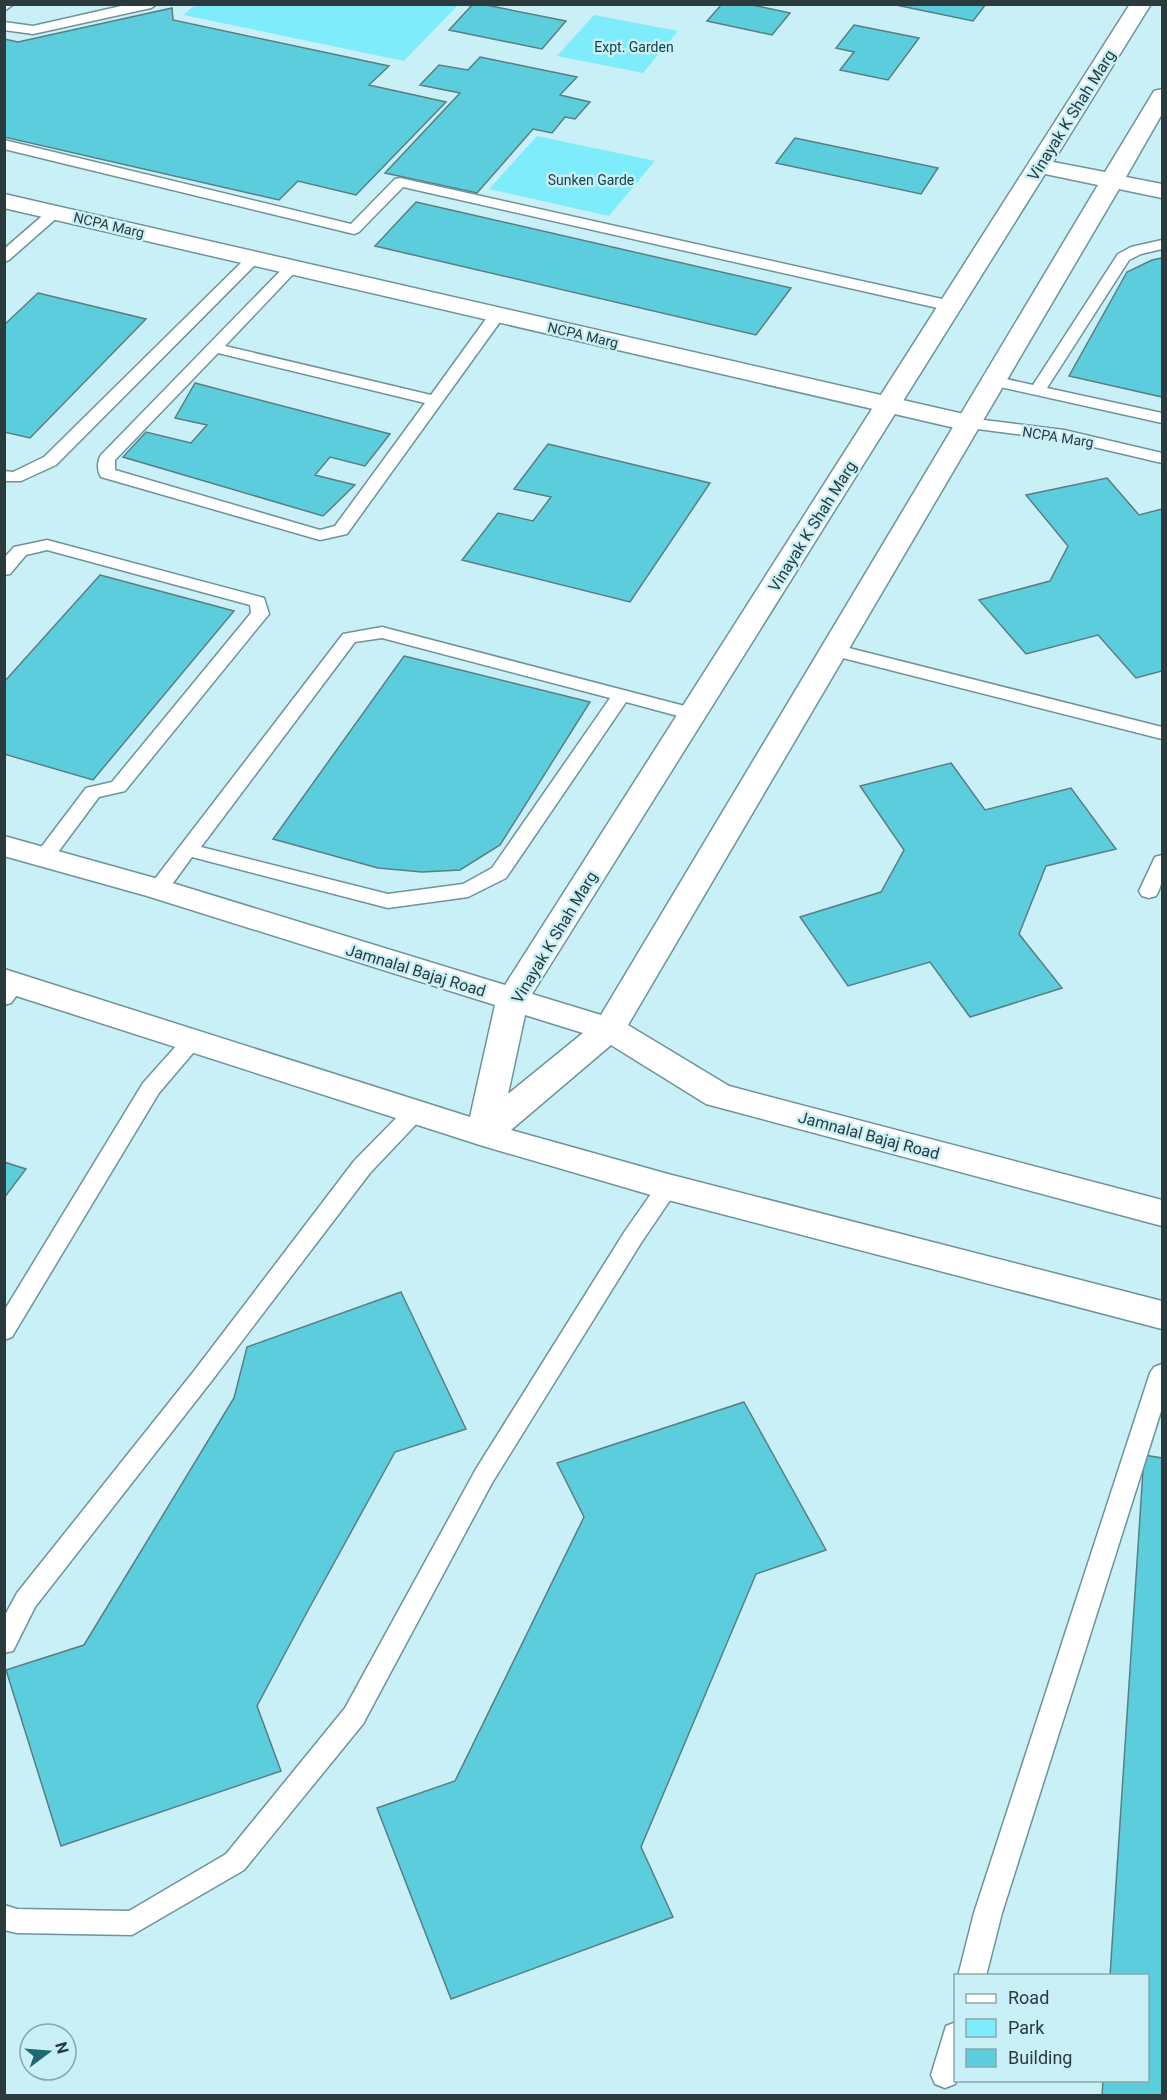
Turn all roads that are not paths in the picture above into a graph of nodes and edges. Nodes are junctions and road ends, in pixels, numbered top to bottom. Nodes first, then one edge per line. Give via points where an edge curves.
1 (151, 4) edge
2 (1141, 4) edge
3 (4, 26) edge
4 (1159, 106) edge
5 (4, 144) edge
6 (1039, 166) junction
7 (1112, 181) junction
8 (1162, 191) edge
9 (4, 201) edge
10 (54, 213) junction
11 (1162, 244) edge
12 (4, 257) edge
13 (254, 258) junction
14 (292, 267) junction
15 (951, 306) junction
16 (497, 315) junction
17 (215, 348) junction
18 (993, 381) junction
19 (1037, 391) junction
20 (433, 400) junction
21 (889, 405) junction
22 (1162, 418) edge
23 (968, 423) junction
24 (1162, 458) edge
25 (4, 476) edge
26 (4, 570) edge
27 (834, 650) junction
28 (621, 696) junction
29 (693, 714) junction
30 (1162, 733) edge
31 (4, 846) edge
32 (189, 850) junction
33 (43, 858) junction
34 (1162, 862) edge
35 (158, 889) junction
36 (1149, 891) dead end
37 (8, 987) edge
38 (512, 1000) junction
39 (609, 1029) junction
40 (192, 1041) junction
41 (415, 1113) junction
42 (483, 1134) junction
43 (668, 1187) junction
44 (1162, 1213) edge
45 (1162, 1315) edge
46 (4, 1331) edge
47 (1162, 1373) edge
48 (1155, 1424) edge
49 (4, 1643) edge
50 (4, 1917) edge
51 (973, 1974) edge
52 (954, 2043) edge
53 (945, 2075) dead end

1 - 3 lane via 33,30
2 - 6 street, Vinayak K Shah Marg
4 - 7 street
5 - 15 lane via 354,229 400,182
6 - 7 street
6 - 15 street, Vinayak K Shah Marg
7 - 8 street
7 - 18 street
9 - 10 street, NCPA Marg
10 - 12 lane
10 - 13 street, NCPA Marg
11 - 19 lane via 1123,257
13 - 14 street, NCPA Marg
13 - 25 lane via 50,461 15,477
14 - 16 street, NCPA Marg
14 - 17 lane
15 - 21 street, Vinayak K Shah Marg
16 - 20 lane
16 - 21 street, NCPA Marg
17 - 20 lane
17 - 20 lane via 107,459 107,473 320,535 341,530
18 - 19 lane
18 - 23 street
19 - 22 lane
21 - 23 street, NCPA Marg
21 - 29 street, Vinayak K Shah Marg
23 - 24 lane, NCPA Marg via 1064,435
23 - 27 street
26 - 33 lane via 20,551 47,545 258,602 260,614 117,787 93,792
27 - 30 lane
27 - 39 street
28 - 29 lane
28 - 32 lane via 500,873 468,890 388,901
28 - 32 lane via 382,632 349,638
29 - 38 street, Vinayak K Shah Marg
31 - 33 street, Jamnalal Bajaj Road
32 - 35 lane
33 - 35 street, Jamnalal Bajaj Road
34 - 36 lane
35 - 38 street, Jamnalal Bajaj Road
37 - 40 street
38 - 39 street, Jamnalal Bajaj Road
38 - 42 street, Vinayak K Shah Marg
39 - 42 street
39 - 44 street, Jamnalal Bajaj Road via 718,1095
40 - 41 street
40 - 46 lane via 151,1088
41 - 42 street
41 - 49 lane via 362,1167 26,1600
42 - 43 street
43 - 45 street
43 - 50 lane via 484,1476 354,1716 235,1862 132,1923 17,1921
47 - 48 lane
48 - 51 lane via 992,1901
52 - 53 lane

